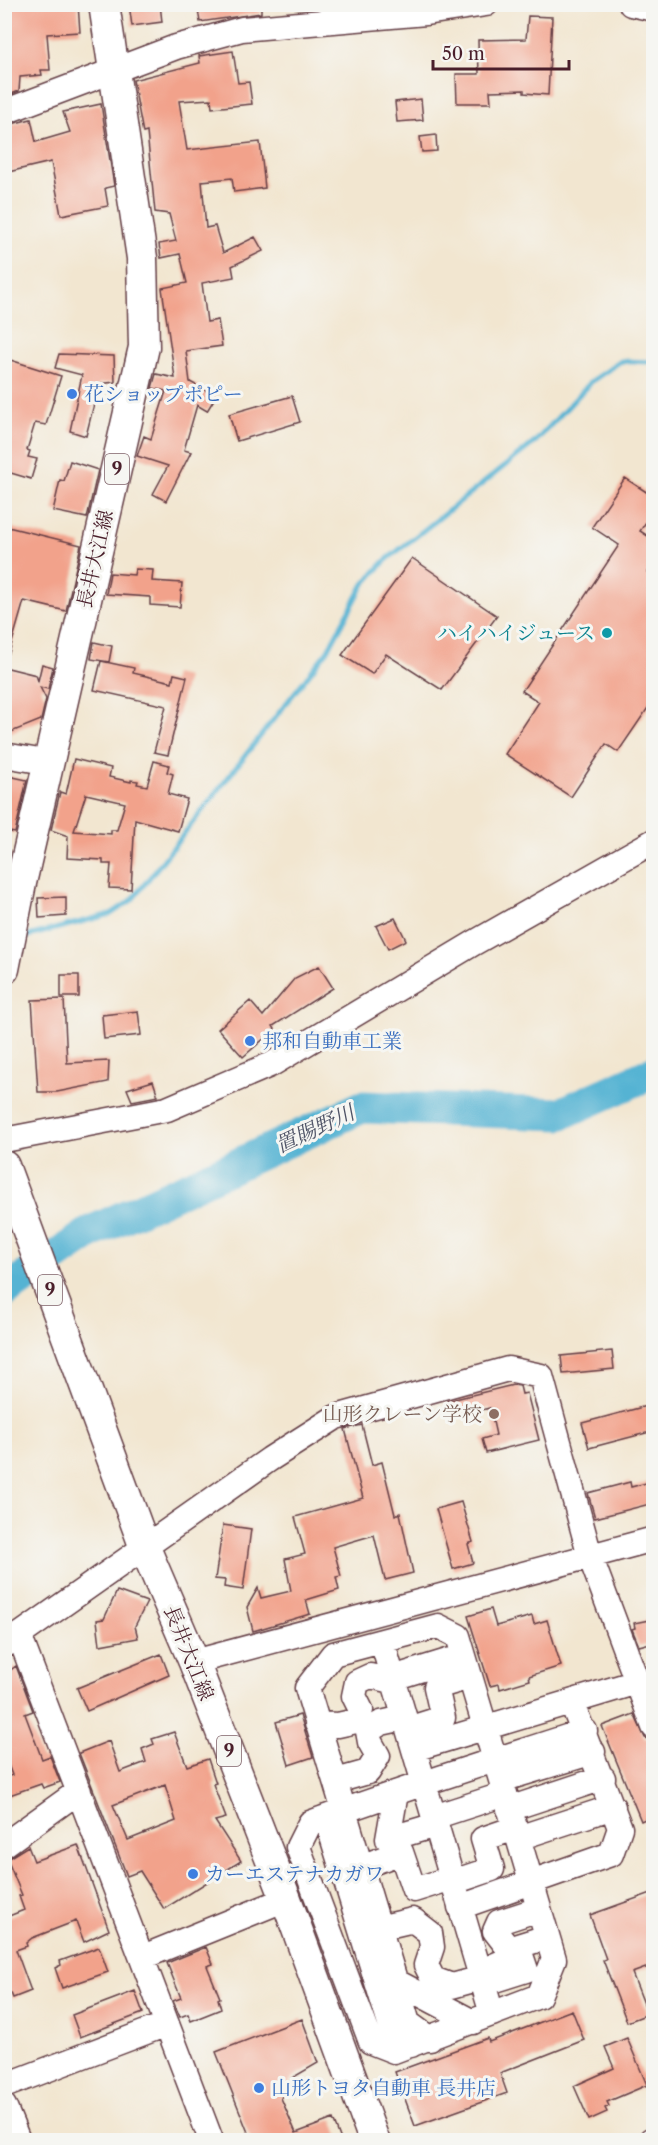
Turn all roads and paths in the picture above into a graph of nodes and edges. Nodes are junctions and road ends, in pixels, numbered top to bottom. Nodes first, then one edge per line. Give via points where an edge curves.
1 (104, 4) edge
2 (486, 4) edge
3 (631, 4) edge
4 (654, 9) edge
5 (114, 70) junction
6 (4, 112) edge
7 (4, 755) edge
8 (51, 763) junction
9 (654, 841) edge
10 (13, 887) edge
11 (8, 950) edge
12 (4, 1140) edge
13 (4, 1166) edge
14 (654, 1539) edge
15 (145, 1548) junction
16 (590, 1556) junction
17 (12, 1641) edge
18 (382, 1641) junction
19 (194, 1662) junction
20 (467, 1666) junction
21 (393, 1679) junction
22 (637, 1682) junction
23 (572, 1703) junction
24 (318, 1724) junction
25 (654, 1726) edge
26 (485, 1728) junction
27 (409, 1732) junction
28 (589, 1742) junction
29 (603, 1778) junction
30 (336, 1781) junction
31 (424, 1783) junction
32 (79, 1791) junction
33 (396, 1792) junction
34 (507, 1802) junction
35 (614, 1807) junction
36 (335, 1813) junction
37 (435, 1821) junction
38 (4, 1845) edge
39 (361, 1867) junction
40 (452, 1880) junction
41 (531, 1882) junction
42 (285, 1899) junction
43 (460, 1906) junction
44 (539, 1909) junction
45 (379, 1928) junction
46 (547, 1937) junction
47 (143, 1957) junction
48 (481, 1978) junction
49 (395, 1981) junction
50 (482, 2018) junction
51 (167, 2024) junction
52 (421, 2042) junction
53 (4, 2086) edge
54 (4, 2106) edge
55 (18, 2140) edge
56 (211, 2140) edge
57 (374, 2140) edge

1 - 5 main road, 長井大江線 / 9
2 - 5 street via 242,29
3 - 4 street
5 - 6 street
5 - 8 main road, 長井大江線 / 9 via 142,258 144,347
7 - 8 street
8 - 10 main road, 長井大江線 / 9
9 - 12 street via 272,1064 167,1109
10 - 11 main road, 長井大江線 / 9
13 - 15 main road, 長井大江線 / 9
14 - 16 street
15 - 16 street via 336,1417 508,1369 541,1376
15 - 17 street
15 - 19 main road, 長井大江線 / 9
16 - 19 street
16 - 22 street
17 - 32 street
18 - 20 street via 438,1626 458,1636
18 - 21 street
18 - 24 street via 333,1654 308,1688
19 - 42 main road, 長井大江線 / 9
20 - 21 street
20 - 26 street
20 - 27 street via 436,1687 443,1718
21 - 24 street via 370,1676 357,1682 354,1696 361,1710 356,1721
21 - 27 street
22 - 23 street
22 - 25 street
23 - 26 street
23 - 28 street
24 - 30 street
26 - 27 street
26 - 34 street
27 - 30 street via 381,1723 368,1731 378,1756 368,1772
27 - 31 street
28 - 29 street
28 - 34 street
29 - 34 street
29 - 35 street
30 - 36 street
31 - 33 street
31 - 34 street
31 - 37 street
32 - 38 street
32 - 47 street
33 - 36 street
33 - 37 street via 388,1839
34 - 35 street
34 - 37 street
34 - 40 street via 483,1839 492,1869
34 - 41 street
35 - 41 street via 620,1828 610,1854
36 - 39 street
36 - 52 street via 393,2034
36 - 52 street via 310,1823 298,1847 371,2042 394,2051
37 - 40 street
39 - 40 street via 401,1852 414,1890
39 - 45 street
40 - 43 street
41 - 43 street
41 - 44 street
42 - 47 street
42 - 57 main road, 長井大江線 / 9
43 - 48 street
44 - 46 street
44 - 48 street via 499,1922 495,1931 509,1949 507,1960
45 - 48 street via 412,1920 430,1933 432,1947 426,1965 433,1979 452,1986
45 - 49 street
46 - 48 street via 518,1946 526,1970
46 - 50 street via 554,1959 539,1996
47 - 51 street
48 - 50 street
49 - 50 street
49 - 52 street via 408,2023
50 - 52 street
51 - 53 street
51 - 56 street
54 - 55 street

